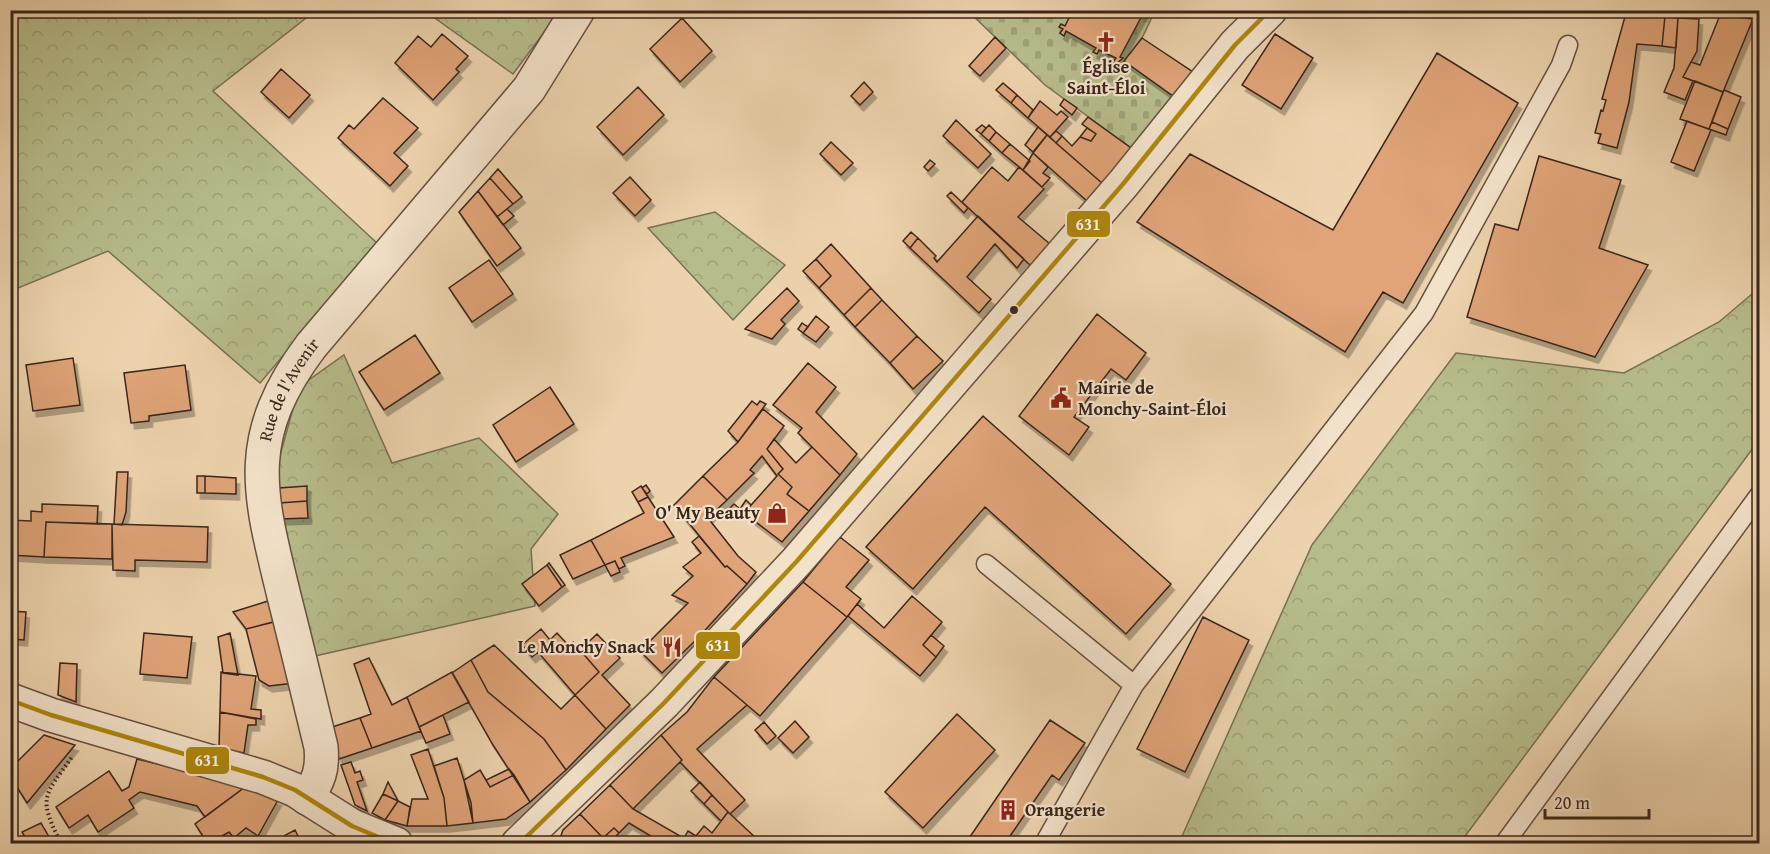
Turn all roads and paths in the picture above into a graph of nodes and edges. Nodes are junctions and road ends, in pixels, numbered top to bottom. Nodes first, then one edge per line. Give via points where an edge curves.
1 (578, 10) edge
2 (1270, 10) edge
3 (1568, 45) dead end
4 (1760, 494) edge
5 (986, 564) dead end
6 (1134, 686) junction
7 (10, 700) edge
8 (94, 727) junction
9 (307, 798) junction
10 (359, 835) edge
11 (61, 843) edge
12 (396, 843) edge
13 (518, 843) edge
14 (1044, 843) edge
15 (1504, 843) edge

1 - 9 street, Rue de l'Avenir via 529,89 311,346 285,384 271,415 263,458 264,514 321,747 320,779
2 - 13 street via 1235,45 1123,184 797,561 664,703
3 - 6 lane via 1561,65 1424,313
4 - 15 lane
5 - 6 lane
6 - 14 lane
7 - 8 street
8 - 9 street via 237,768
8 - 11 path via 47,792 46,812
9 - 10 street
10 - 12 street

